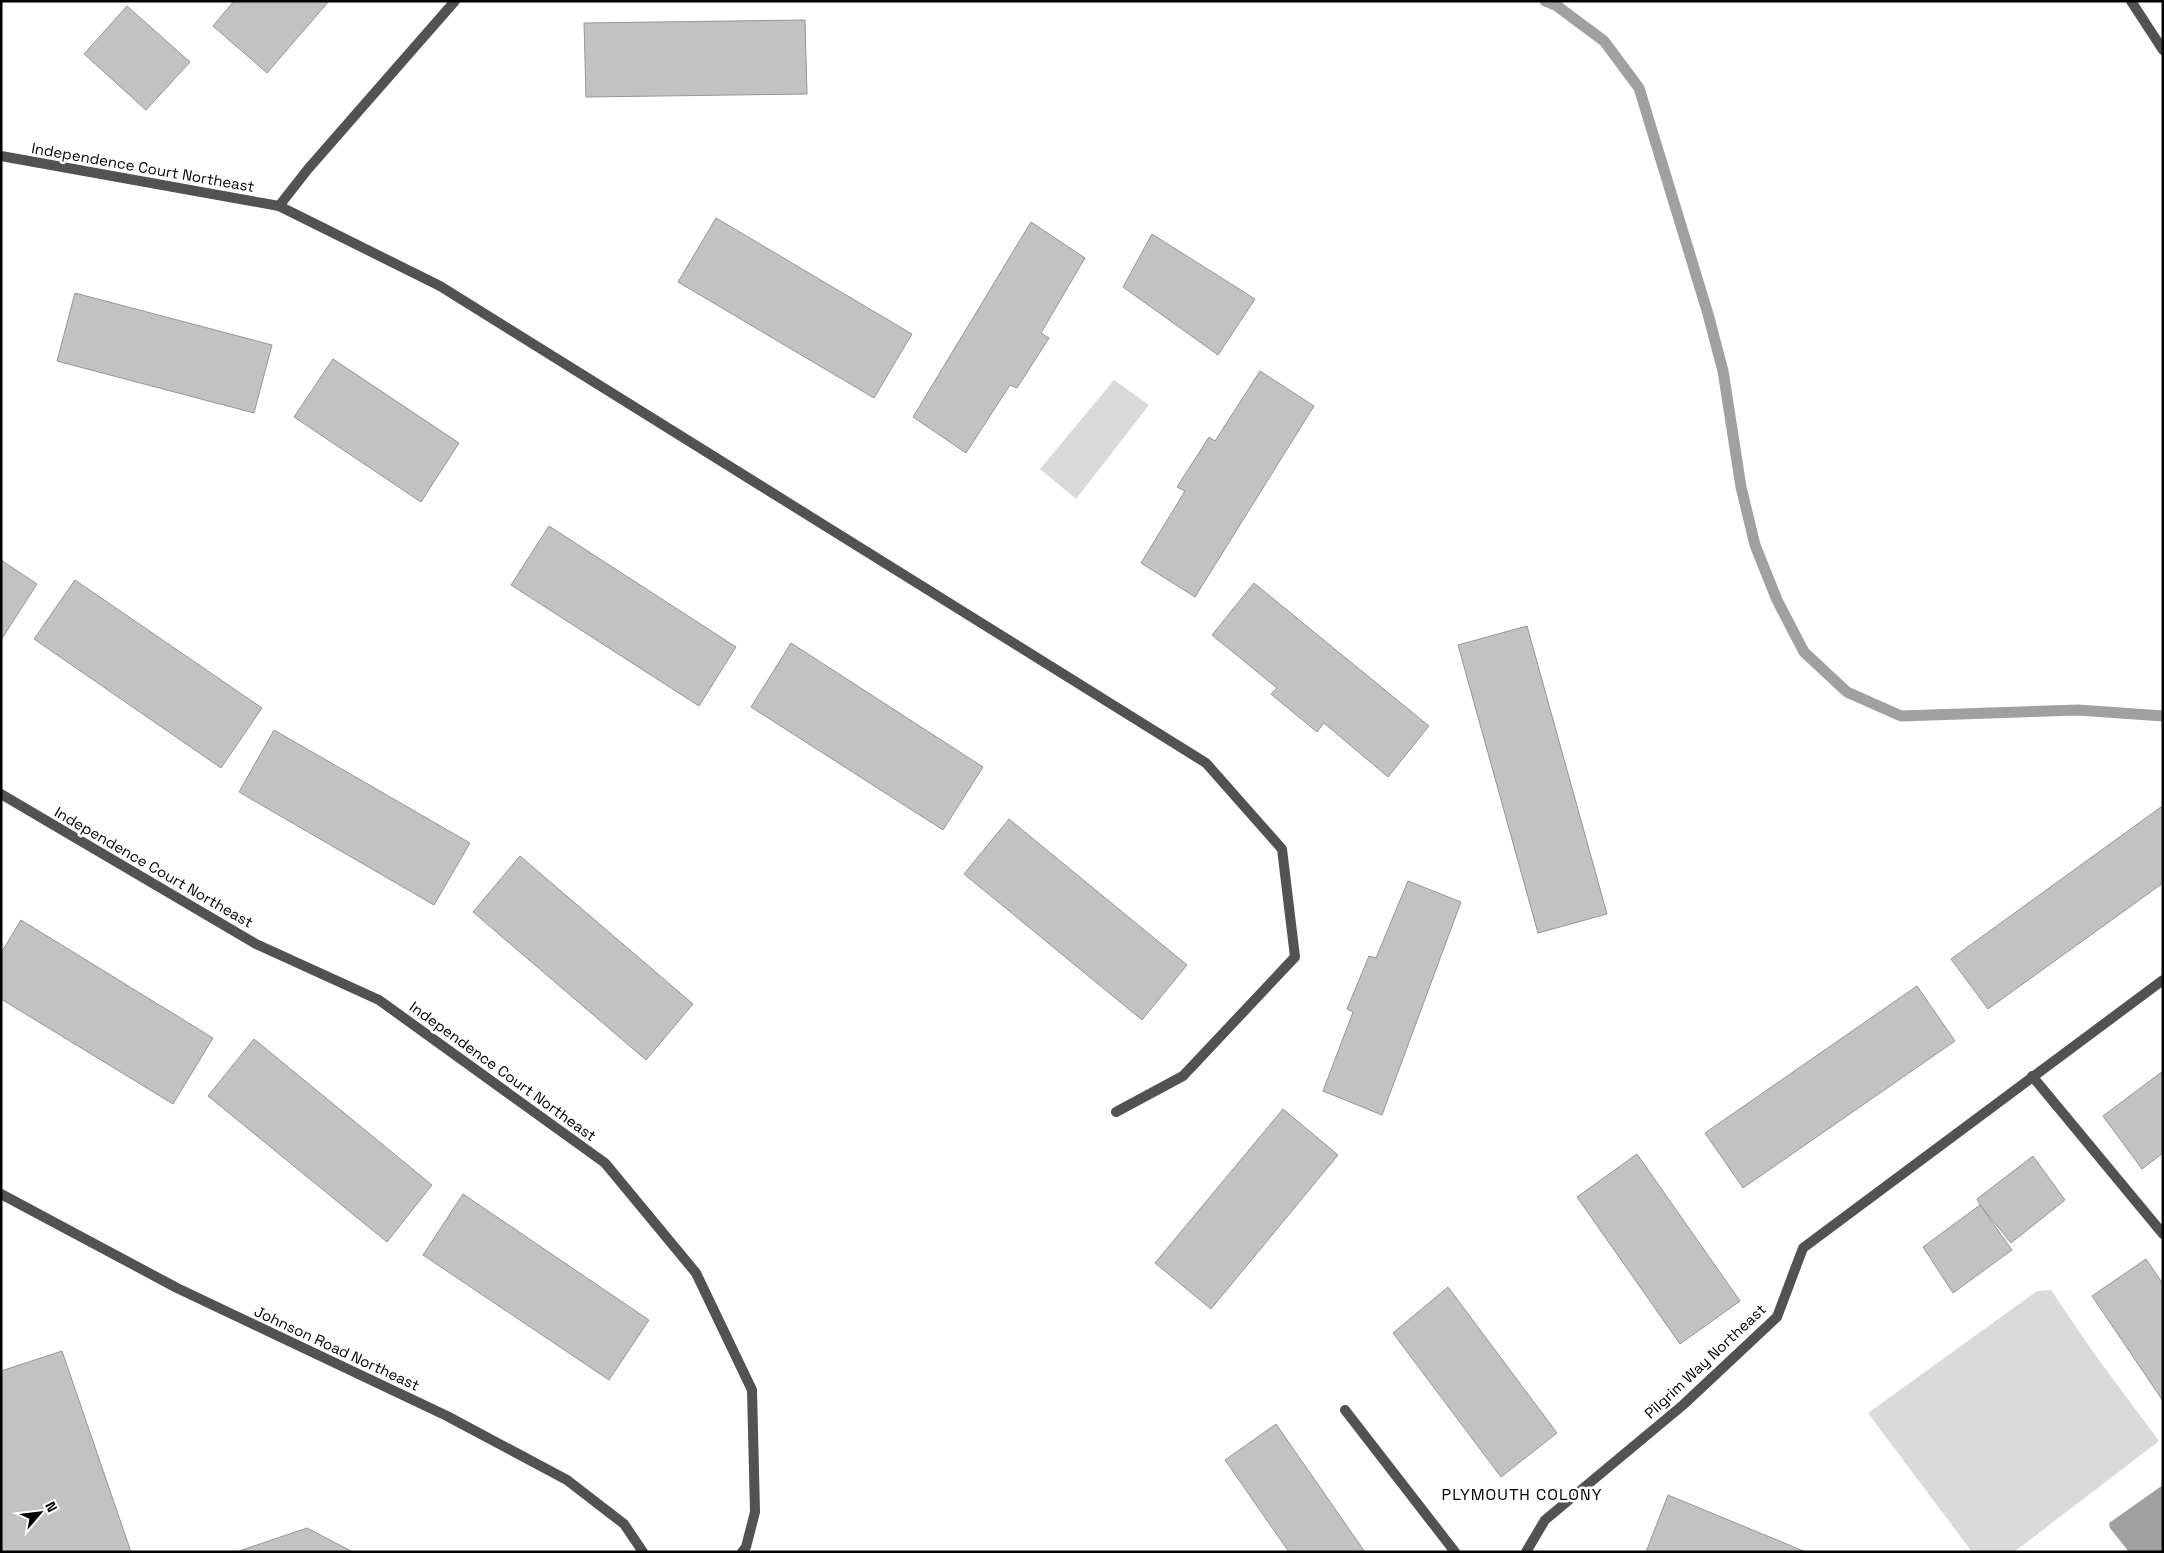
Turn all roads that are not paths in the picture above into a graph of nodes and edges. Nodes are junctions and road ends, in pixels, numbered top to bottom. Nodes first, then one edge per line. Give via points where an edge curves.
1 (455, 1) edge
2 (2131, 1) edge
3 (2160, 37) edge
4 (2163, 50) edge
5 (1, 156) edge
6 (279, 206) junction
7 (1, 794) edge
8 (2163, 980) edge
9 (2032, 1076) junction
10 (1116, 1112) dead end
11 (1, 1194) edge
12 (2163, 1234) edge
13 (1345, 1410) dead end
14 (643, 1552) edge
15 (742, 1552) edge
16 (1455, 1552) edge
17 (1526, 1552) edge

1 - 6 street
2 - 3 street
3 - 4 street
5 - 6 street, Independence Court Northeast
6 - 10 street, Independence Court Northeast via 440,286 1206,763 1282,849 1295,957 1183,1076
7 - 15 street, Independence Court Northeast via 256,944 379,1000 605,1163 696,1273 752,1390 755,1512 746,1548
8 - 9 street, Pilgrim Way Northeast
9 - 12 street
9 - 17 street, Pilgrim Way Northeast via 1803,1248 1777,1317 1683,1405 1545,1520
11 - 14 street, Johnson Road Northeast via 177,1288 447,1416 567,1480 624,1524
13 - 16 street

